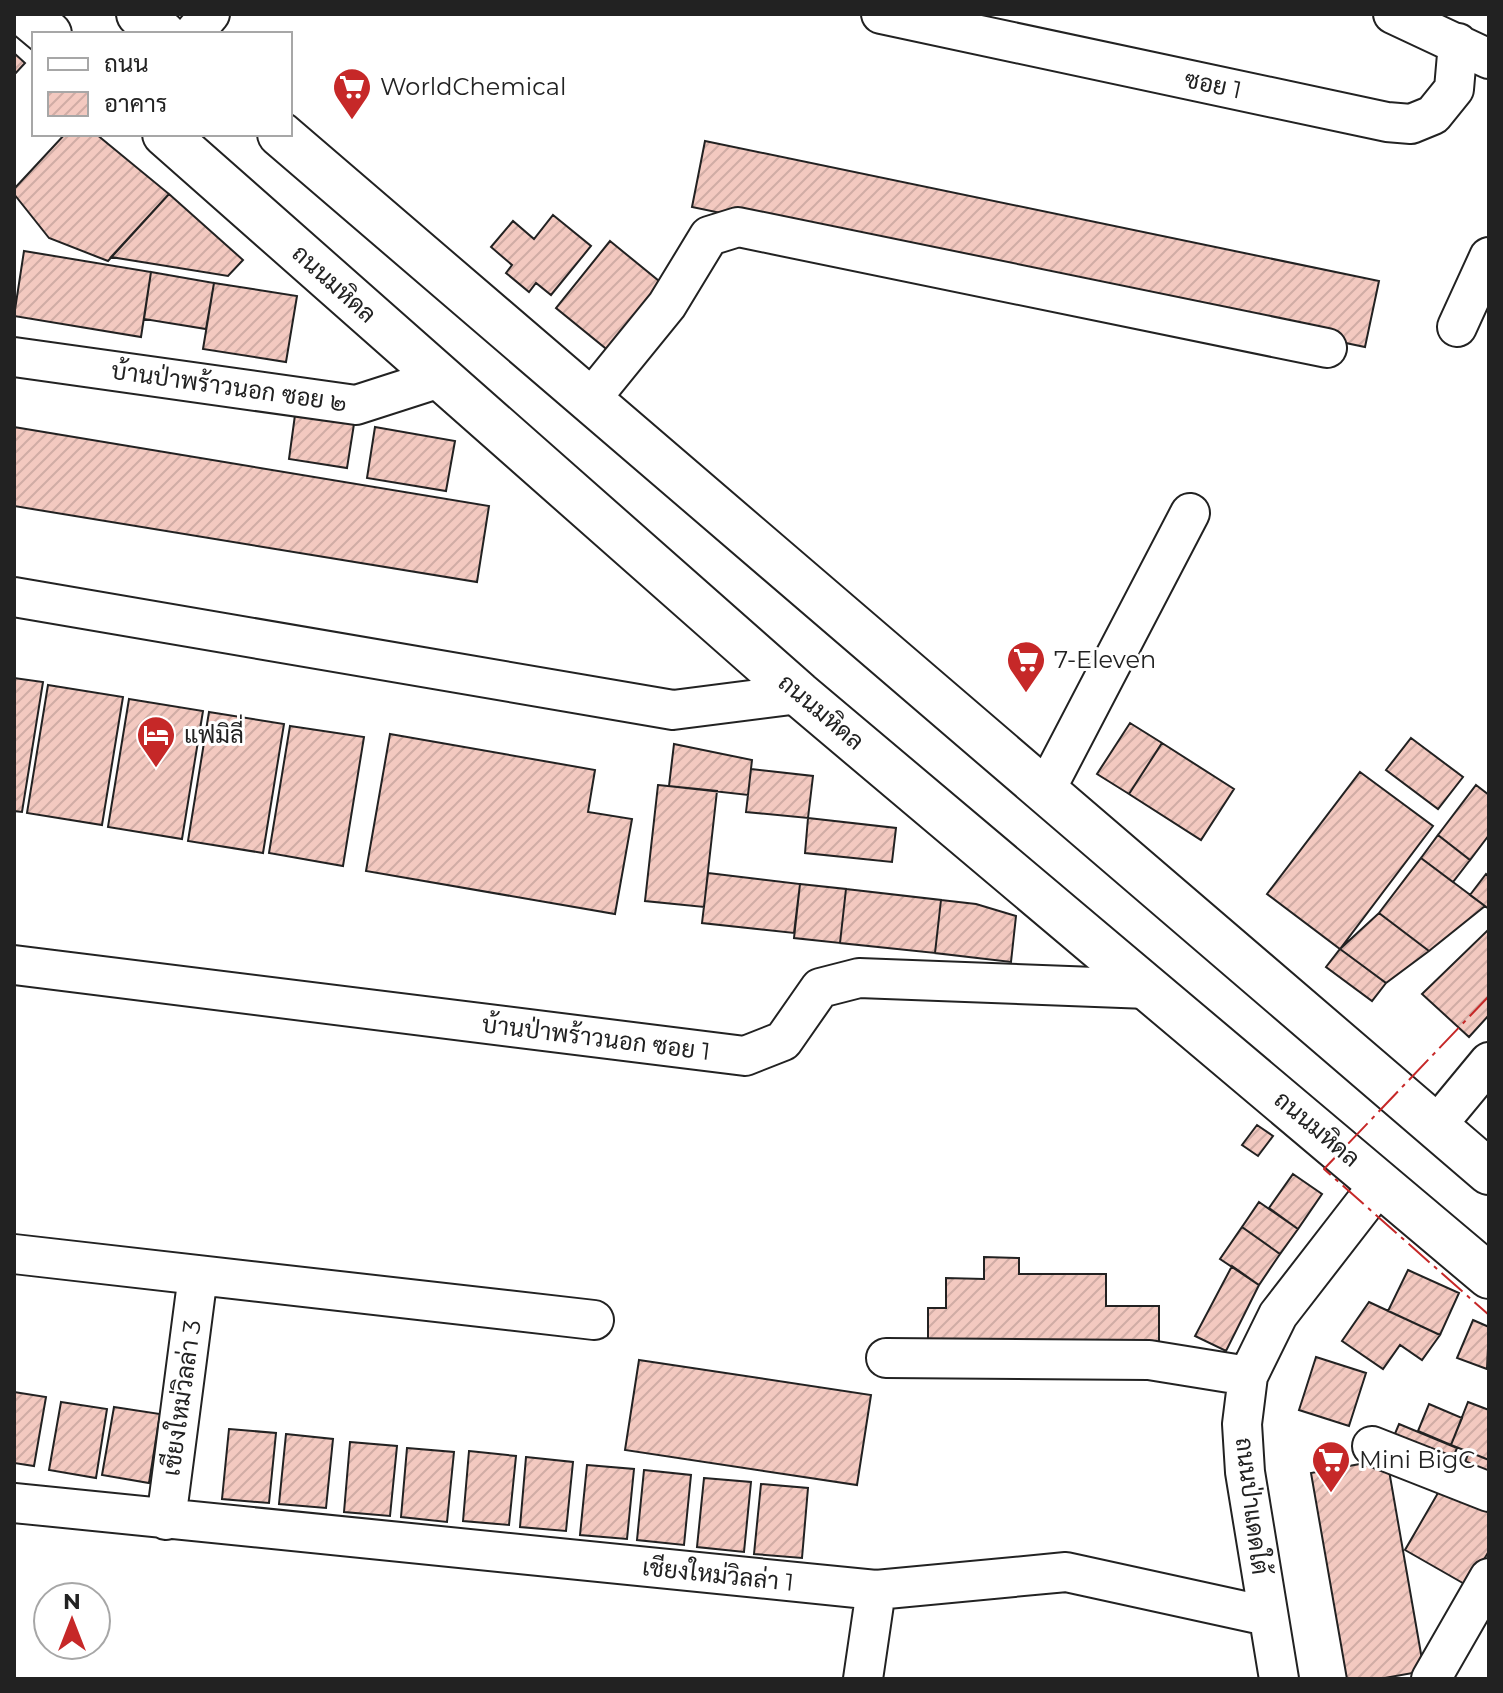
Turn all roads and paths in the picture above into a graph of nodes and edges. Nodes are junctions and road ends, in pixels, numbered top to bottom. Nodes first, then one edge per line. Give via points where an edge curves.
1 (25, 14) edge
2 (139, 14) edge
3 (210, 14) edge
4 (237, 14) edge
5 (881, 14) edge
6 (1393, 14) edge
7 (47, 32) edge
8 (161, 32) edge
9 (195, 32) edge
10 (222, 32) edge
11 (1474, 51) edge
12 (167, 136) edge
13 (282, 136) edge
14 (1489, 257) edge
15 (1457, 327) dead end
16 (1327, 348) dead end
17 (14, 357) edge
18 (440, 378) junction
19 (589, 401) junction
20 (1190, 513) dead end
21 (14, 597) edge
22 (799, 694) junction
23 (1045, 791) junction
24 (14, 965) edge
25 (1148, 989) junction
26 (1489, 1062) edge
27 (1436, 1126) junction
28 (1489, 1172) edge
29 (1381, 1182) junction
30 (14, 1254) edge
31 (198, 1275) junction
32 (1489, 1276) edge
33 (594, 1320) dead end
34 (886, 1358) dead end
35 (1248, 1376) junction
36 (1372, 1446) dead end
37 (1489, 1492) edge
38 (14, 1503) edge
39 (166, 1520) junction
40 (1489, 1578) edge
41 (876, 1590) junction
42 (1267, 1616) junction
43 (863, 1679) edge
44 (1279, 1679) edge
45 (1431, 1679) edge

1 - 7 main road
2 - 8 main road
3 - 9 street
4 - 10 street
5 - 11 street, ซอย 1 via 1411,124 1433,115
6 - 11 street
12 - 18 main road, ถนนมหิดล
13 - 19 main road
14 - 15 street
16 - 19 street via 738,227 709,236 667,305
17 - 18 street, บ้านป่าพร้าวนอก ซอย ๒ via 356,405
18 - 22 main road, ถนนมหิดล
19 - 23 main road
20 - 23 street
21 - 22 street via 673,710
22 - 25 main road, ถนนมหิดล
23 - 27 main road
24 - 25 street, บ้านป่าพร้าวนอก ซอย 1 via 745,1056 783,1041 820,988 859,978
25 - 29 main road, ถนนมหิดล
26 - 27 street
27 - 28 main road
29 - 32 main road, ถนนมหิดล
29 - 35 street, ถนนป่าแดดใต้ via 1278,1315
30 - 31 street
31 - 33 street
31 - 39 street, เชียงใหม่วิลล่า 3
34 - 35 street via 1149,1360
35 - 42 street, ถนนป่าแดดใต้ via 1242,1424 1245,1472
36 - 37 street
38 - 39 street, เชียงใหม่วิลล่า 1
39 - 41 street, เชียงใหม่วิลล่า 1
40 - 45 street
41 - 42 street, เชียงใหม่วิลล่า 1 via 1066,1572
41 - 43 street
42 - 44 street, ถนนป่าแดดใต้

